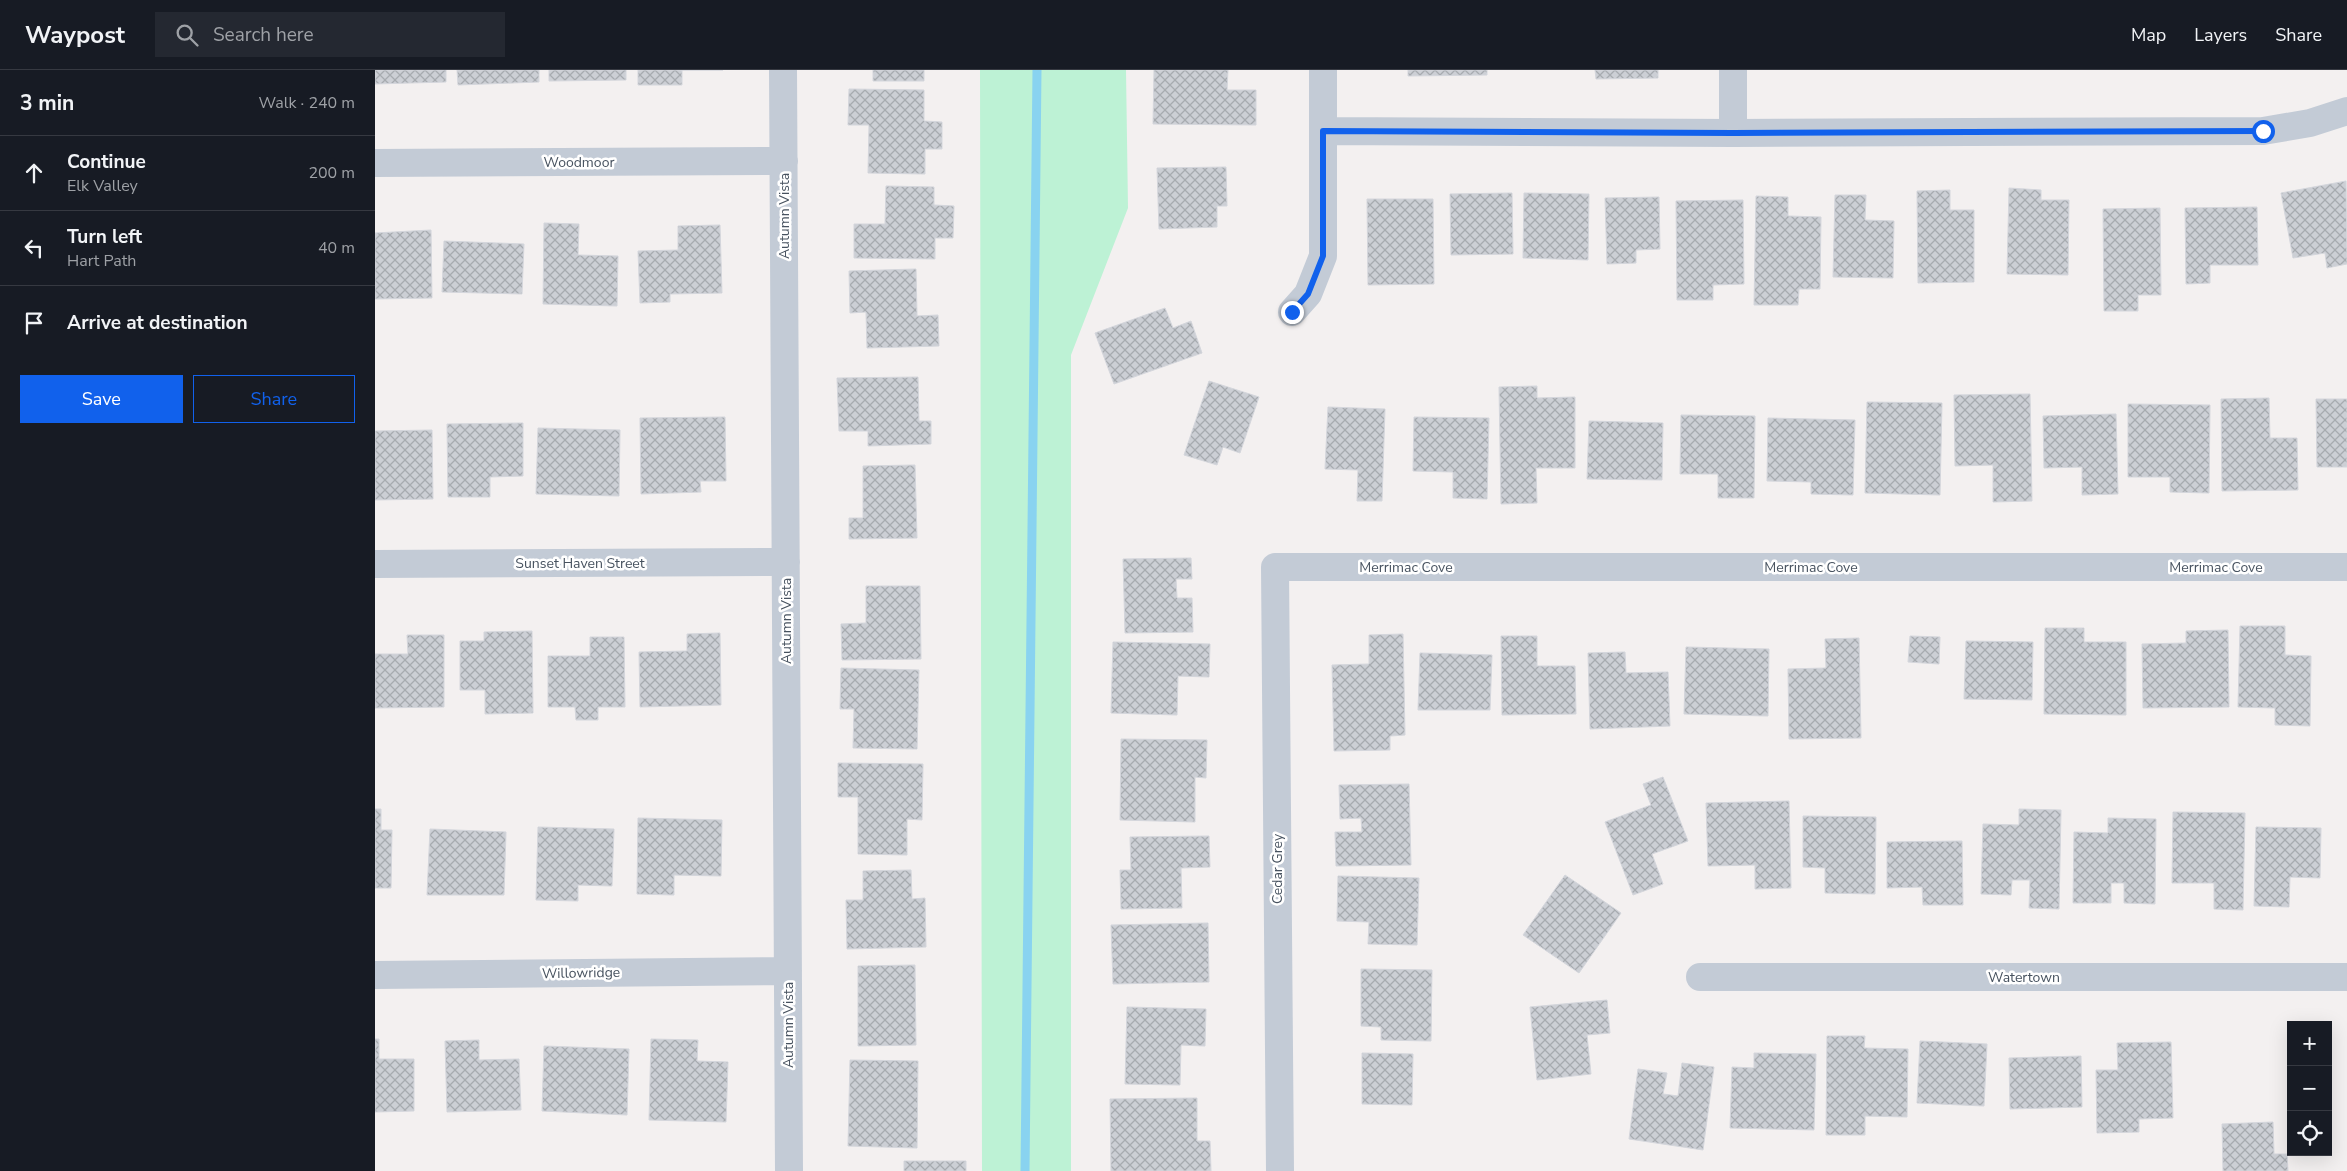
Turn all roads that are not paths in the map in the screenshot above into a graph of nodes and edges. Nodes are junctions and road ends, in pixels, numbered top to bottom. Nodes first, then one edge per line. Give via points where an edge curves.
1 (783, 70) edge
2 (1323, 70) edge
3 (1733, 70) edge
4 (2347, 111) edge
5 (1323, 131) junction
6 (1733, 133) junction
7 (784, 161) junction
8 (375, 163) edge
9 (1292, 312) dead end
10 (786, 562) junction
11 (375, 564) edge
12 (1275, 567) joint
13 (2347, 567) edge
14 (788, 971) junction
15 (375, 975) edge
16 (1700, 977) dead end
17 (2347, 977) edge
18 (789, 1171) edge
19 (1280, 1171) edge

1 - 7 street, Autumn Vista
2 - 5 street
3 - 6 street
4 - 6 street via 2310,123 2263,131
5 - 6 street
5 - 9 street via 1323,256 1308,294
7 - 8 street, Woodmoor
7 - 10 street, Autumn Vista
10 - 11 street, Sunset Haven Street
10 - 14 street, Autumn Vista
12 - 13 street, Merrimac Cove
12 - 19 street, Cedar Grey
14 - 15 street, Willowridge
14 - 18 street, Autumn Vista
16 - 17 street, Watertown

